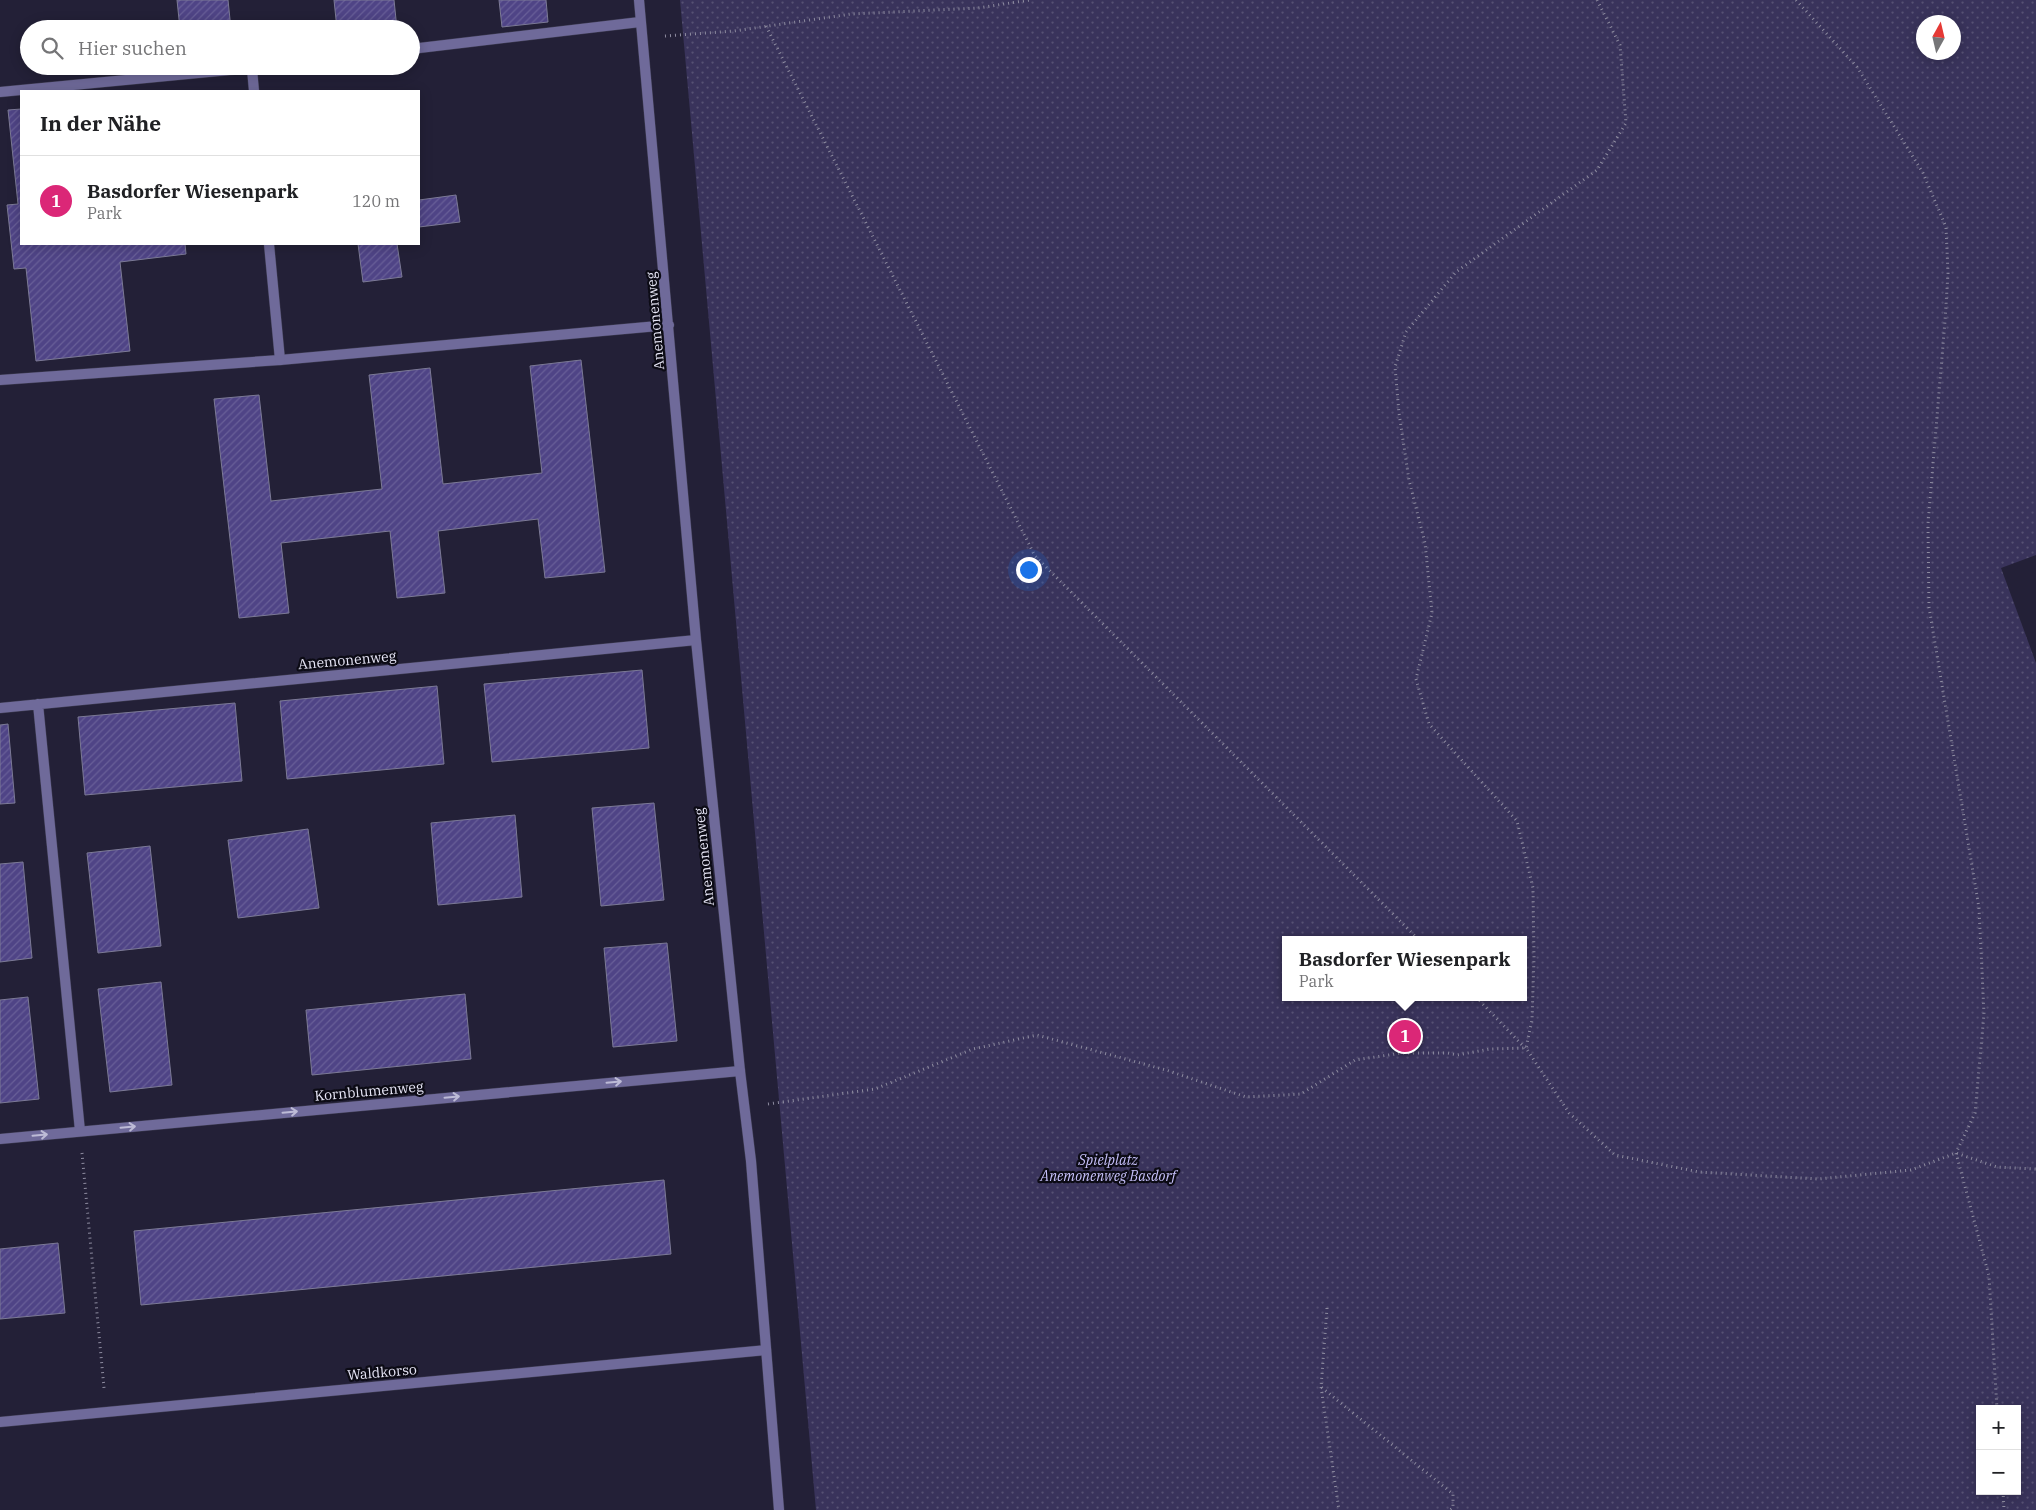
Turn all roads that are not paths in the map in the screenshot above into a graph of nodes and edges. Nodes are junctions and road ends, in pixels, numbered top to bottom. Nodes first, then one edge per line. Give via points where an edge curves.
1 (639, 0) edge
2 (640, 22) junction
3 (420, 49) edge
4 (186, 75) edge
5 (253, 75) edge
6 (20, 90) edge
7 (22, 90) edge
8 (254, 90) edge
9 (0, 92) edge
10 (269, 245) edge
11 (669, 325) junction
12 (280, 360) junction
13 (0, 380) edge
14 (696, 640) junction
15 (38, 704) junction
16 (0, 708) edge
17 (740, 1071) junction
18 (80, 1131) junction
19 (0, 1139) edge
20 (766, 1350) junction
21 (0, 1422) edge
22 (779, 1510) edge

1 - 2 street, Anemonenweg
2 - 3 street
2 - 11 street, Anemonenweg
4 - 7 street
5 - 8 street
6 - 9 street
10 - 12 street
11 - 12 street
11 - 14 street, Anemonenweg
12 - 13 street
14 - 15 street, Anemonenweg
14 - 17 street, Anemonenweg
15 - 16 street, Anemonenweg
15 - 18 street
18 -> 17 street, Kornblumenweg
17 - 20 street, Anemonenweg via 751,1161
19 -> 18 street, Kornblumenweg
20 - 21 street, Waldkorso
20 - 22 street, Anemonenweg

